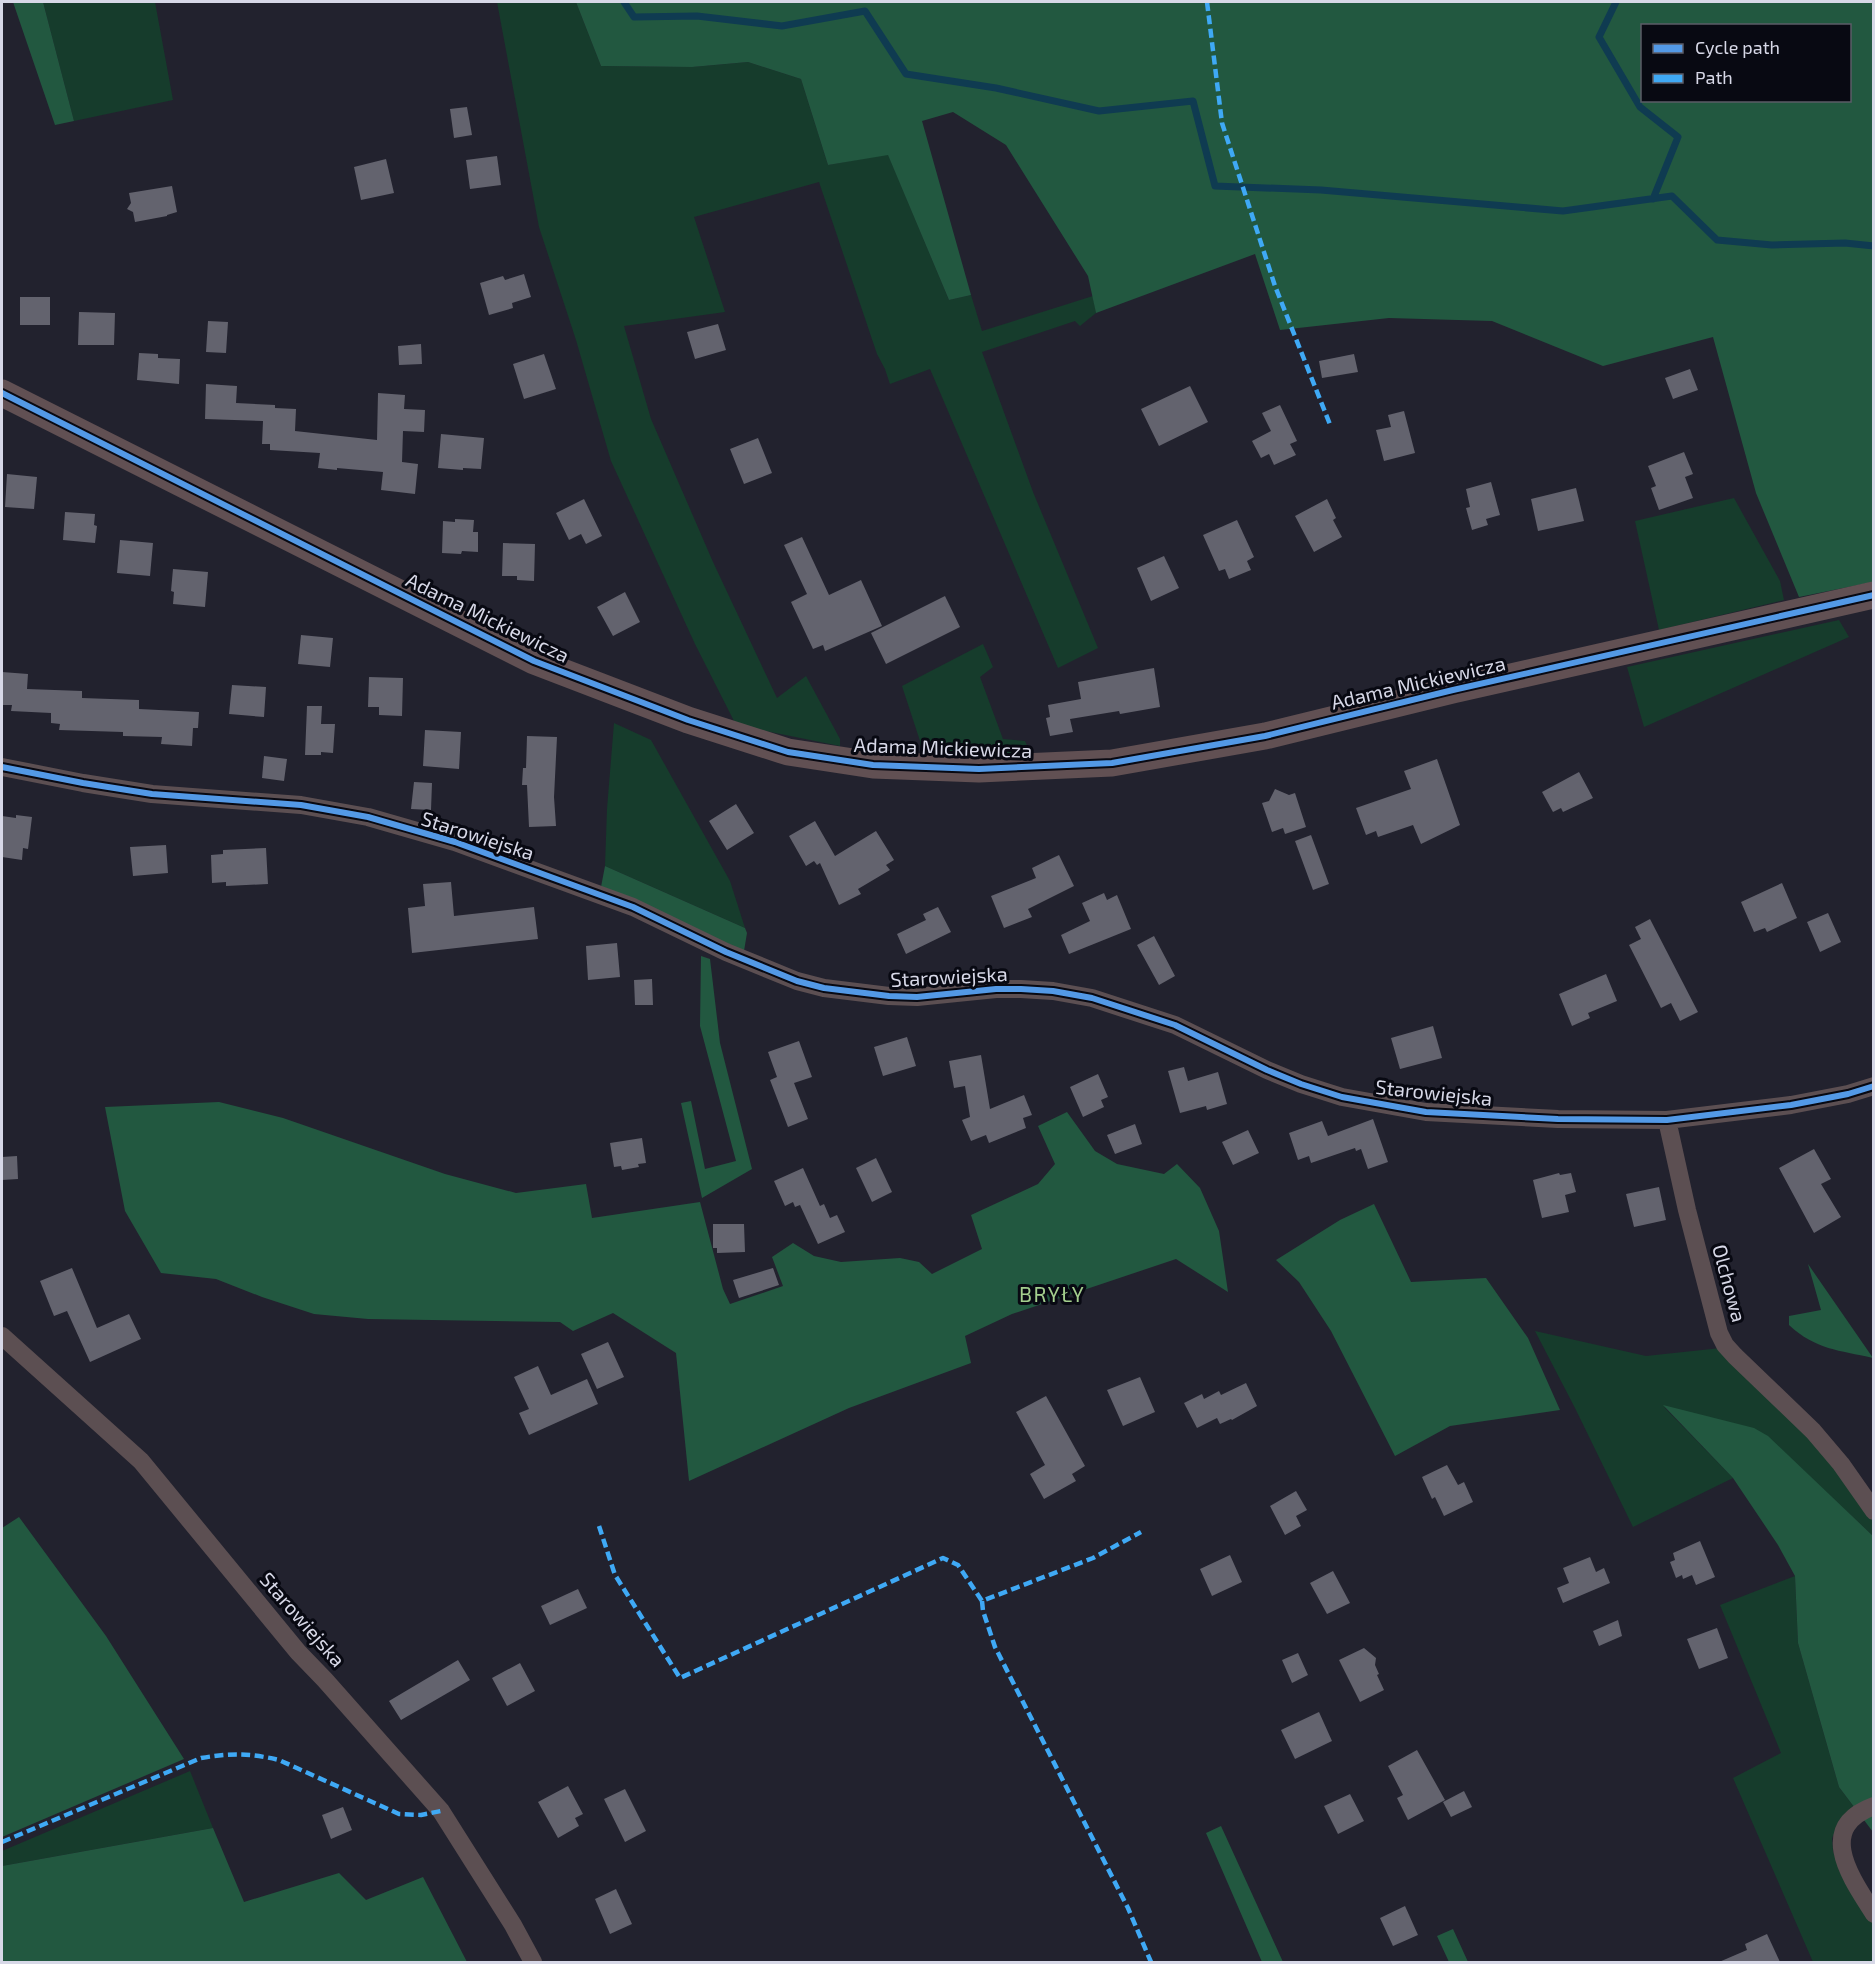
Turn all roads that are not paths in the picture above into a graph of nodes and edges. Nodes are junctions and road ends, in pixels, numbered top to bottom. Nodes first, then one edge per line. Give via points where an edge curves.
1 (2, 393) edge
2 (1874, 595) edge
3 (2, 766) edge
4 (1874, 1086) edge
5 (1667, 1120) junction
6 (2, 1336) edge
7 (1874, 1511) edge
8 (1874, 1806) edge
9 (1874, 1914) edge
10 (533, 1962) edge

1 - 2 street, Adama Mickiewicza via 534,661 688,720 788,752 873,765 979,769 1112,763 1257,737
3 - 5 street, Starowiejska via 134,791 301,805 368,817 455,842 622,903 743,959 824,988 917,997 996,989 1082,996 1175,1025 1267,1070 1342,1098 1426,1112
4 - 5 street, Starowiejska via 1791,1105
5 - 7 street, Olchowa via 1687,1210 1725,1345 1813,1431
6 - 10 street, Starowiejska via 141,1461 298,1652 441,1811
8 - 9 street via 1862,1810 1847,1824 1840,1849

